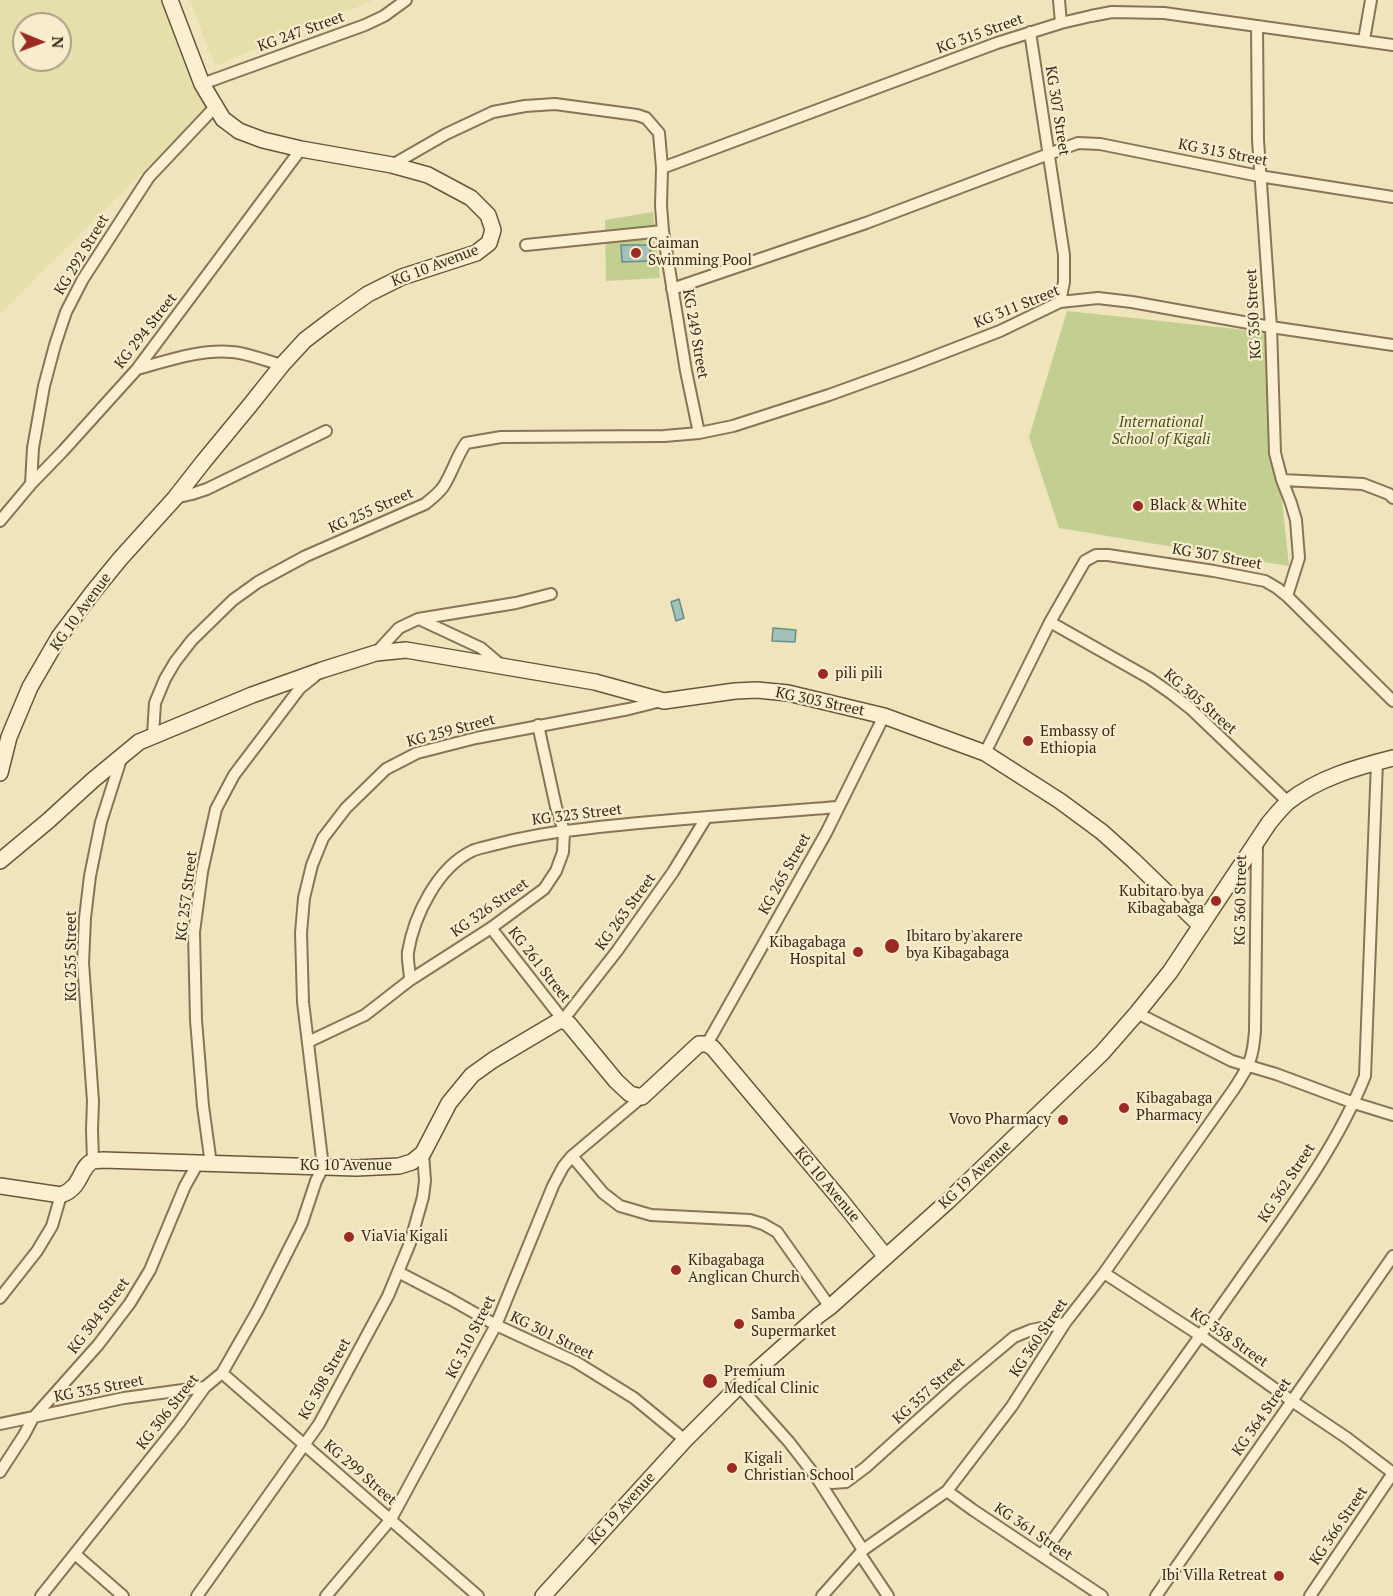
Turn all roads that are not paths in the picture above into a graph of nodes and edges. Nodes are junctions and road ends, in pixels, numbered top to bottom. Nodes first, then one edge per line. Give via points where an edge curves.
1 (170, 0) edge
2 (406, 0) edge
3 (1059, 0) edge
4 (1371, 0) edge
5 (1061, 23) junction
6 (1257, 26) junction
7 (1030, 32) junction
8 (1365, 40) junction
9 (1393, 45) edge
10 (202, 84) junction
11 (215, 107) junction
12 (301, 149) junction
13 (1049, 154) junction
14 (392, 165) junction
15 (662, 168) junction
16 (1259, 176) junction
17 (1393, 198) edge
18 (663, 231) junction
19 (526, 245) dead end
20 (672, 289) junction
21 (1060, 302) junction
22 (1271, 327) junction
23 (1393, 345) edge
24 (282, 365) junction
25 (137, 369) junction
26 (326, 430) dead end
27 (699, 433) junction
28 (1282, 480) junction
29 (31, 484) junction
30 (175, 498) junction
31 (1393, 498) edge
32 (0, 521) edge
33 (551, 594) dead end
34 (1287, 596) junction
35 (418, 619) junction
36 (1050, 622) junction
37 (376, 653) junction
38 (502, 666) junction
39 (322, 670) junction
40 (664, 701) junction
41 (1393, 701) edge
42 (884, 716) junction
43 (538, 725) junction
44 (153, 735) junction
45 (5, 739) edge
46 (985, 753) junction
47 (122, 756) junction
48 (1393, 758) edge
49 (1377, 762) junction
50 (0, 773) edge
51 (1288, 802) junction
52 (837, 807) junction
53 (706, 818) junction
54 (564, 831) junction
55 (1257, 841) junction
56 (0, 861) edge
57 (1201, 927) junction
58 (491, 928) junction
59 (410, 980) junction
60 (1137, 1013) junction
61 (563, 1020) junction
62 (308, 1042) junction
63 (707, 1044) junction
64 (1249, 1065) junction
65 (642, 1097) junction
66 (1354, 1103) junction
67 (1393, 1115) edge
68 (423, 1153) junction
69 (572, 1156) junction
70 (93, 1161) junction
71 (204, 1163) junction
72 (323, 1167) junction
73 (0, 1186) edge
74 (61, 1195) junction
75 (1393, 1256) edge
76 (886, 1257) junction
77 (398, 1272) junction
78 (1104, 1273) junction
79 (0, 1298) edge
80 (830, 1306) junction
81 (1065, 1323) junction
82 (496, 1325) junction
83 (1201, 1336) junction
84 (222, 1373) junction
85 (739, 1386) junction
86 (205, 1387) junction
87 (1292, 1401) junction
88 (33, 1418) junction
89 (0, 1424) edge
90 (685, 1440) junction
91 (304, 1444) junction
92 (0, 1472) edge
93 (1393, 1473) edge
94 (817, 1478) junction
95 (947, 1491) junction
96 (390, 1519) junction
97 (862, 1552) junction
98 (75, 1554) junction
99 (1041, 1555) junction
100 (41, 1596) edge
101 (123, 1596) edge
102 (197, 1596) edge
103 (326, 1596) edge
104 (478, 1596) edge
105 (543, 1596) edge
106 (822, 1596) edge
107 (888, 1596) edge
108 (1102, 1596) edge
109 (1156, 1596) edge
110 (1310, 1596) edge

1 - 10 street, KG 10 Avenue
2 - 10 street, KG 247 Street via 365,25
3 - 5 street
4 - 8 street
5 - 6 street, KG 315 Street via 1112,12 1139,12
5 - 7 street, KG 315 Street
6 - 8 street, KG 315 Street
6 - 16 street, KG 350 Street
7 - 13 street, KG 307 Street
7 - 15 street, KG 315 Street
8 - 9 street, KG 315 Street
10 - 11 street, KG 10 Avenue
11 - 12 street, KG 10 Avenue via 239,131
11 - 29 street, KG 292 Street via 149,177 66,312 44,386
12 - 14 street, KG 10 Avenue
12 - 25 street, KG 294 Street
13 - 16 street, KG 313 Street via 1078,143 1100,144
13 - 20 street, KG 313 Street via 866,223
13 - 21 street, KG 307 Street via 1064,255
14 - 15 street, KG 249 Street via 493,112 555,104 646,118 659,133
14 - 24 street, KG 10 Avenue via 428,175 471,198 488,215 493,230 489,243 476,253 402,276 368,294 305,340
15 - 18 street, KG 249 Street
16 - 17 street, KG 313 Street
16 - 22 street, KG 350 Street
18 - 19 street
18 - 20 street, KG 249 Street
20 - 27 street, KG 249 Street
21 - 22 street, KG 311 Street via 1098,298
21 - 27 street, KG 311 Street via 1000,331 829,395
22 - 23 street, KG 311 Street
22 - 28 street, KG 350 Street via 1275,453
24 - 25 street via 233,352 202,353
24 - 30 street, KG 10 Avenue
25 - 29 street, KG 294 Street
26 - 30 street via 207,489
27 - 44 street, KG 255 Street via 501,437 466,443 444,485 425,504 306,556 233,600 175,662 155,703
28 - 31 street via 1363,484
28 - 34 street, KG 350 Street via 1296,520 1299,558
29 - 32 street, KG 294 Street
30 - 45 street, KG 10 Avenue via 120,559 59,637
33 - 35 street
34 - 36 street, KG 307 Street via 1265,581 1096,555 1085,561
34 - 41 street, KG 307 Street
35 - 37 street via 399,628
35 - 38 street via 481,648
36 - 46 street
36 - 51 street, KG 305 Street via 1172,694
37 - 38 street, KG 303 Street via 406,650
37 - 39 street, KG 303 Street
38 - 40 street, KG 303 Street via 595,681
39 - 44 street, KG 303 Street
39 - 71 street, KG 257 Street via 300,688 259,741 216,809 194,932
40 - 42 street, KG 303 Street via 757,690 788,693
40 - 43 street, KG 259 Street
42 - 46 street, KG 303 Street
42 - 52 street, KG 265 Street
43 - 54 street, KG 326 Street
43 - 62 street, KG 259 Street via 417,753 386,769 346,808 323,838 304,898 301,933
44 - 47 street, KG 303 Street
45 - 50 street, KG 10 Avenue
46 - 57 street, KG 303 Street via 1102,832
47 - 56 street, KG 303 Street
47 - 70 street, KG 255 Street via 101,822 85,918 83,963 93,1101
48 - 49 street, KG 19 Avenue
49 - 51 street, KG 19 Avenue via 1336,775
49 - 66 street, KG 362 Street via 1365,1076
51 - 55 street, KG 19 Avenue
52 - 53 street, KG 323 Street
52 - 63 street, KG 265 Street
53 - 54 street, KG 323 Street
53 - 61 street, KG 263 Street via 673,872
54 - 58 street, KG 326 Street via 563,852 544,889
54 - 59 street, KG 323 Street via 522,837 472,851 452,865 434,886 415,926 408,954
55 - 57 street, KG 19 Avenue
55 - 64 street, KG 360 Street via 1255,1030
57 - 60 street, KG 19 Avenue
58 - 59 street, KG 326 Street
58 - 61 street, KG 261 Street
59 - 62 street, KG 326 Street via 365,1015
60 - 64 street via 1232,1061
60 - 76 street, KG 19 Avenue via 1102,1053
61 - 65 street via 616,1081 630,1094
61 - 68 street via 472,1075 449,1103
62 - 72 street, KG 259 Street
63 - 65 street via 699,1044
63 - 76 street, KG 10 Avenue
64 - 66 street
64 - 78 street, KG 360 Street
65 - 69 street, KG 310 Street
66 - 67 street
66 - 83 street, KG 362 Street via 1317,1167
68 - 72 street, KG 10 Avenue via 399,1166
68 - 77 street, KG 308 Street via 423,1197
69 - 80 street via 603,1193 620,1206 651,1215 764,1224 777,1232
69 - 82 street, KG 310 Street via 553,1186
70 - 71 street, KG 10 Avenue
70 - 74 street via 75,1187
71 - 72 street, KG 10 Avenue
71 - 88 street, KG 304 Street via 185,1186 150,1270 130,1303
72 - 84 street, KG 306 Street via 302,1223
73 - 74 street
74 - 79 street via 52,1226
75 - 87 street, KG 364 Street
76 - 80 street, KG 19 Avenue
77 - 82 street, KG 301 Street
77 - 91 street, KG 308 Street via 355,1359
78 - 81 street, KG 360 Street
78 - 83 street, KG 358 Street
80 - 85 street, KG 19 Avenue
81 - 94 street, KG 357 Street via 1014,1337 846,1482
81 - 95 street, KG 360 Street via 1012,1406
82 - 90 street, KG 301 Street via 604,1378
82 - 96 street, KG 310 Street
83 - 87 street, KG 358 Street
83 - 99 street, KG 362 Street
84 - 86 street, KG 306 Street
84 - 91 street, KG 299 Street
85 - 90 street, KG 19 Avenue
85 - 94 street
86 - 88 street, KG 335 Street via 124,1398
86 - 98 street, KG 306 Street
87 - 93 street, KG 358 Street
87 - 109 street, KG 364 Street
88 - 89 street, KG 335 Street
88 - 92 street, KG 304 Street
90 - 105 street, KG 19 Avenue
91 - 96 street, KG 299 Street
91 - 102 street, KG 308 Street
93 - 110 street, KG 366 Street
94 - 97 street
95 - 97 street, KG 360 Street
95 - 99 street, KG 361 Street
96 - 103 street, KG 310 Street
96 - 104 street, KG 299 Street
97 - 106 street, KG 360 Street
97 - 107 street
98 - 100 street, KG 306 Street
98 - 101 street
99 - 108 street, KG 361 Street

